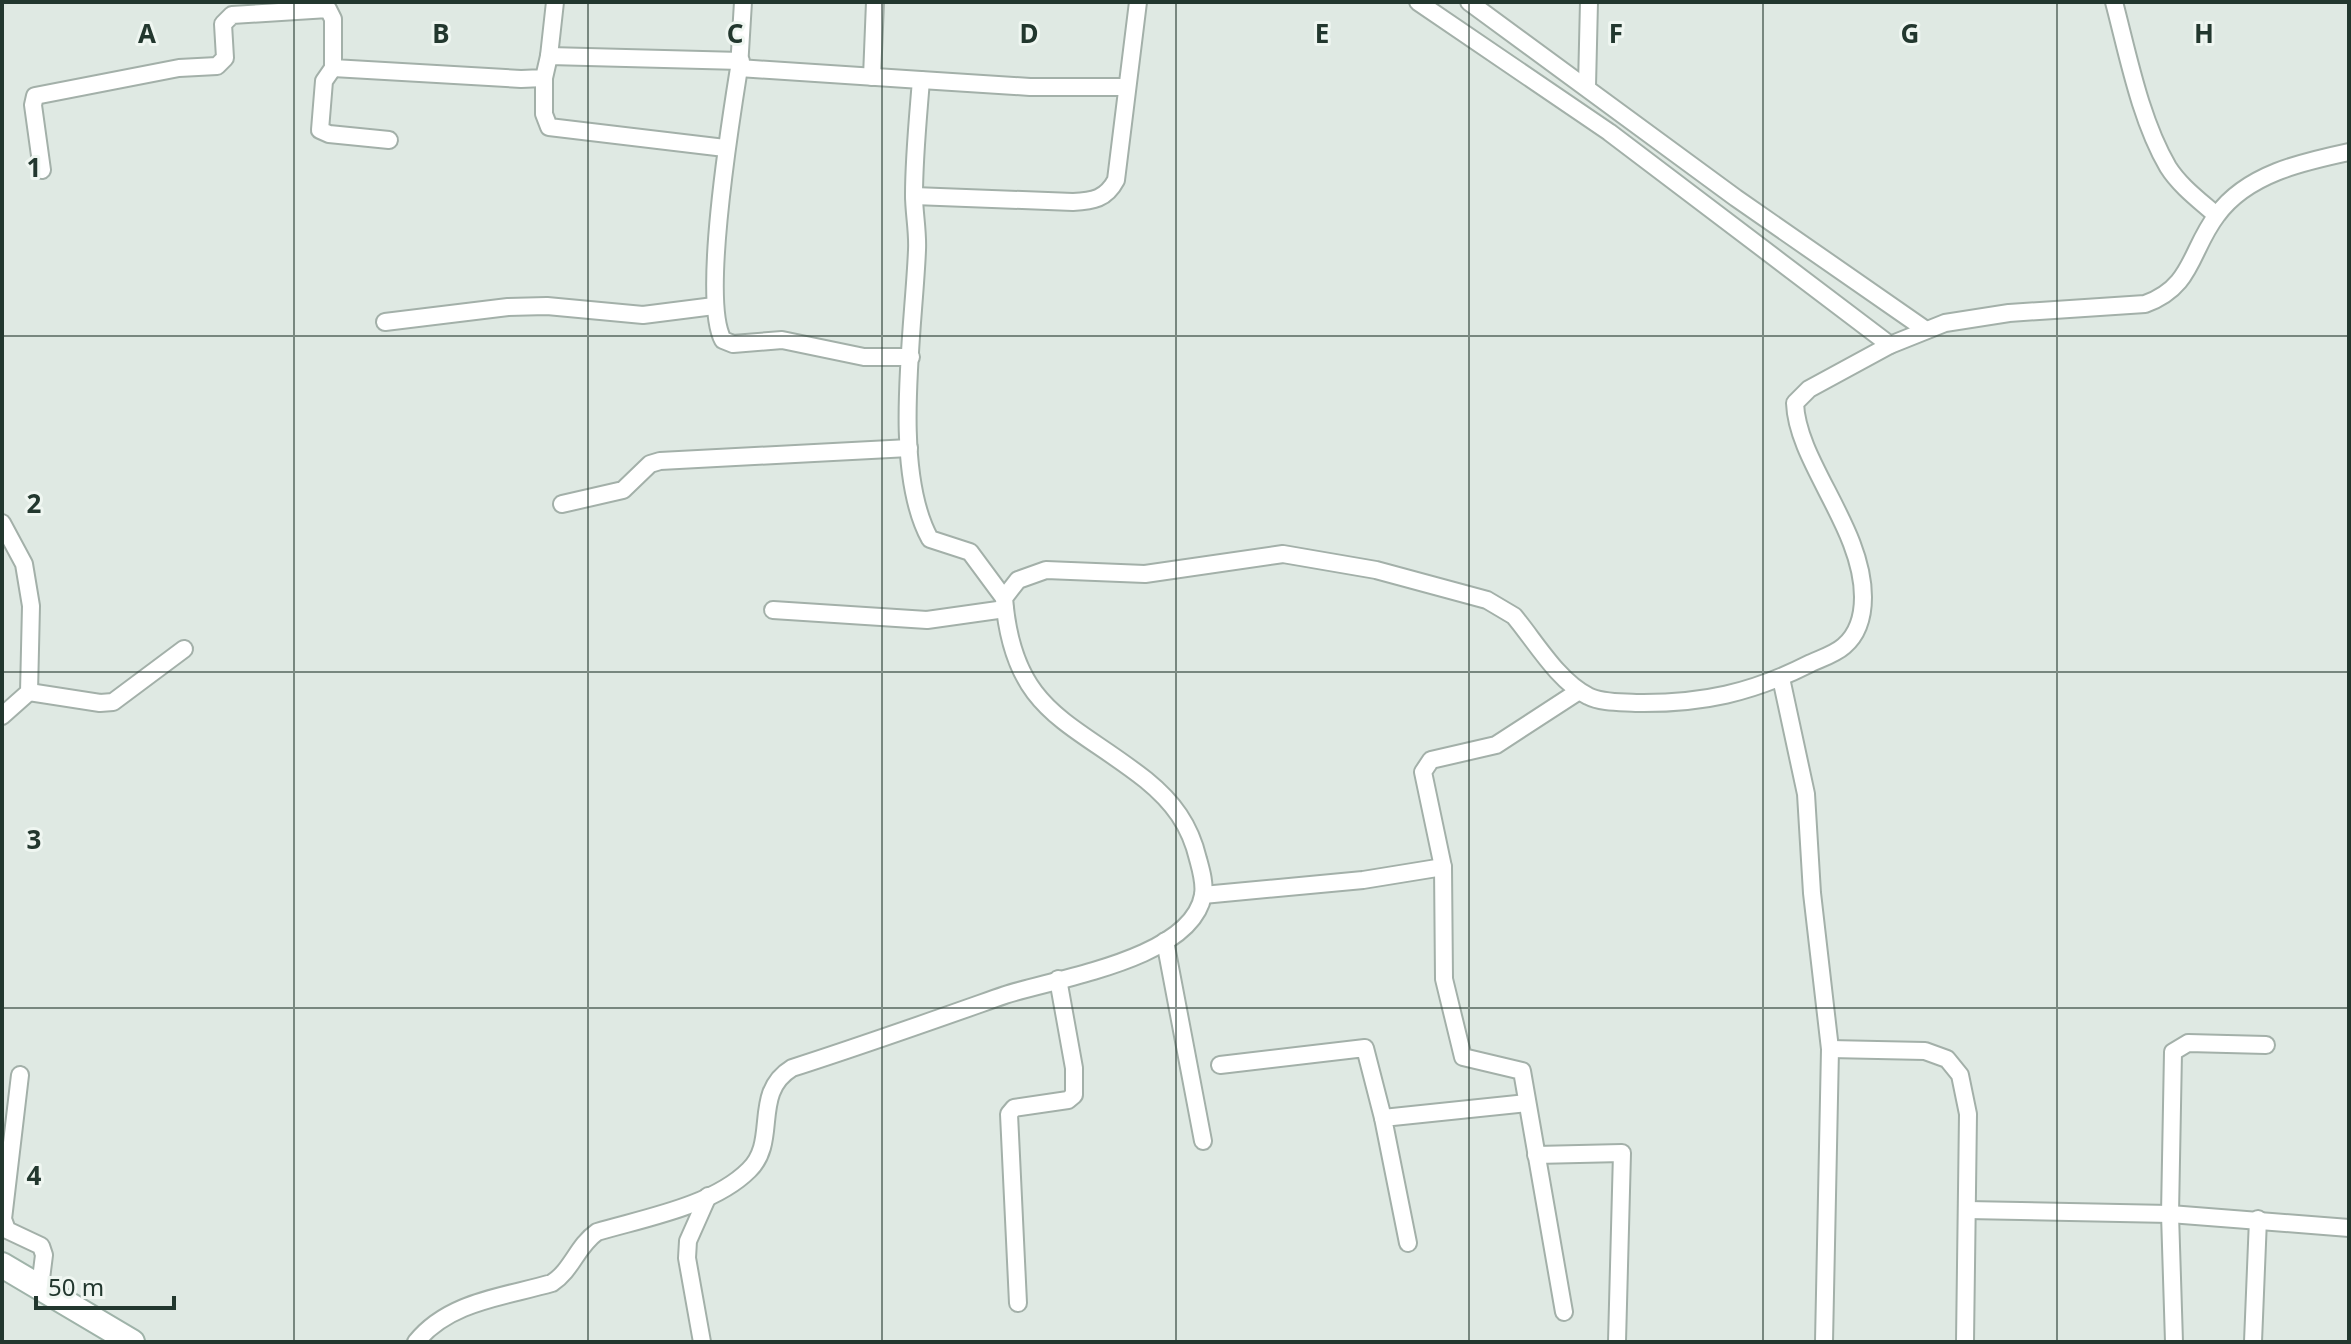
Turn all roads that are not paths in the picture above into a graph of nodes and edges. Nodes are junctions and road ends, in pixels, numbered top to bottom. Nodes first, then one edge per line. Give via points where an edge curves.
1 (555, 2) edge
2 (743, 2) edge
3 (875, 2) edge
4 (1138, 2) edge
5 (1418, 2) edge
6 (1469, 2) edge
7 (1589, 2) edge
8 (2114, 2) edge
9 (1488, 8) edge
10 (226, 9) edge
11 (549, 56) junction
12 (740, 65) junction
13 (333, 68) junction
14 (872, 77) junction
15 (544, 78) junction
16 (921, 80) junction
17 (1587, 86) junction
18 (1127, 87) junction
19 (389, 140) dead end
20 (725, 148) junction
21 (2349, 152) edge
22 (42, 170) dead end
23 (914, 196) junction
24 (2216, 215) junction
25 (714, 306) junction
26 (385, 322) dead end
27 (1926, 330) junction
28 (1890, 345) junction
29 (911, 357) junction
30 (909, 448) junction
31 (562, 504) dead end
32 (2, 523) edge
33 (1004, 604) junction
34 (773, 610) dead end
35 (184, 649) dead end
36 (1781, 678) junction
37 (1579, 691) junction
38 (29, 692) junction
39 (2, 716) edge
40 (1443, 867) junction
41 (1203, 895) junction
42 (1165, 941) junction
43 (1058, 979) junction
44 (2266, 1045) dead end
45 (1830, 1049) junction
46 (1220, 1065) dead end
47 (20, 1075) dead end
48 (1527, 1103) junction
49 (1383, 1118) junction
50 (1203, 1141) dead end
51 (1536, 1155) junction
52 (708, 1196) junction
53 (1967, 1210) junction
54 (2170, 1214) junction
55 (2258, 1219) junction
56 (2349, 1228) edge
57 (1408, 1243) dead end
58 (2, 1265) edge
59 (40, 1287) junction
60 (1018, 1303) dead end
61 (1564, 1312) dead end
62 (132, 1342) edge
63 (416, 1342) edge
64 (702, 1342) edge
65 (1617, 1342) edge
66 (1824, 1342) edge
67 (1965, 1342) edge
68 (2174, 1342) edge
69 (2253, 1342) edge

1 - 11 street
2 - 12 street
3 - 14 street
4 - 18 street
5 - 28 street via 1609,132
6 - 9 street
7 - 17 street
8 - 24 street via 2152,131 2168,167
9 - 17 street
10 - 13 street via 328,9 333,19
10 - 22 street via 225,58 217,66 179,68 35,96
11 - 12 street
11 - 15 street
12 - 14 street
12 - 20 street
13 - 15 street
13 - 19 street via 324,81 320,130
14 - 16 street
15 - 20 street via 545,122 556,130
16 - 18 street
16 - 23 street
17 - 27 street
18 - 23 street via 1116,180 1100,198 1073,202
20 - 25 street
21 - 24 street via 2303,161 2265,177
23 - 29 street
24 - 27 street via 2182,280 2165,297 2145,304 2009,313
25 - 26 street via 643,315 508,307
25 - 29 street via 718,331 733,344 782,340 864,357
27 - 28 street
28 - 36 street via 1809,389 1795,403 1796,423 1857,561 1863,596 1858,630 1843,647
29 - 30 street
30 - 31 street via 660,461 623,490
30 - 33 street via 919,510 930,539 970,552
32 - 38 street via 24,564 31,606
33 - 34 street via 927,620
33 - 37 street via 1018,580 1046,570 1145,574 1283,554 1327,559 1502,607
33 - 41 street via 1014,654 1043,703 1181,813 1195,844
35 - 38 street via 113,702
36 - 37 street via 1682,704 1617,702
36 - 45 street via 1806,794
37 - 40 street via 1496,745 1425,765
38 - 39 street
40 - 41 street
40 - 48 street via 1444,979 1463,1057 1522,1071
41 - 42 street via 1185,926
42 - 43 street via 1123,962
42 - 50 street
43 - 52 street via 779,1076 771,1089 760,1152 750,1170
43 - 60 street via 1074,1095 1014,1108 1009,1114
44 - 54 street via 2188,1043 2173,1052
45 - 53 street via 1925,1051 1947,1059 1960,1075 1968,1114
45 - 66 street
46 - 49 street via 1365,1048
47 - 59 street via 3,1219 7,1230 41,1246
48 - 49 street
48 - 51 street
49 - 57 street
51 - 61 street
51 - 65 street via 1622,1153
52 - 63 street via 597,1232 552,1283 452,1310
52 - 64 street via 688,1241 687,1258
53 - 54 street
53 - 67 street
54 - 55 street
54 - 68 street
55 - 56 street
55 - 69 street
58 - 59 street
59 - 62 street

